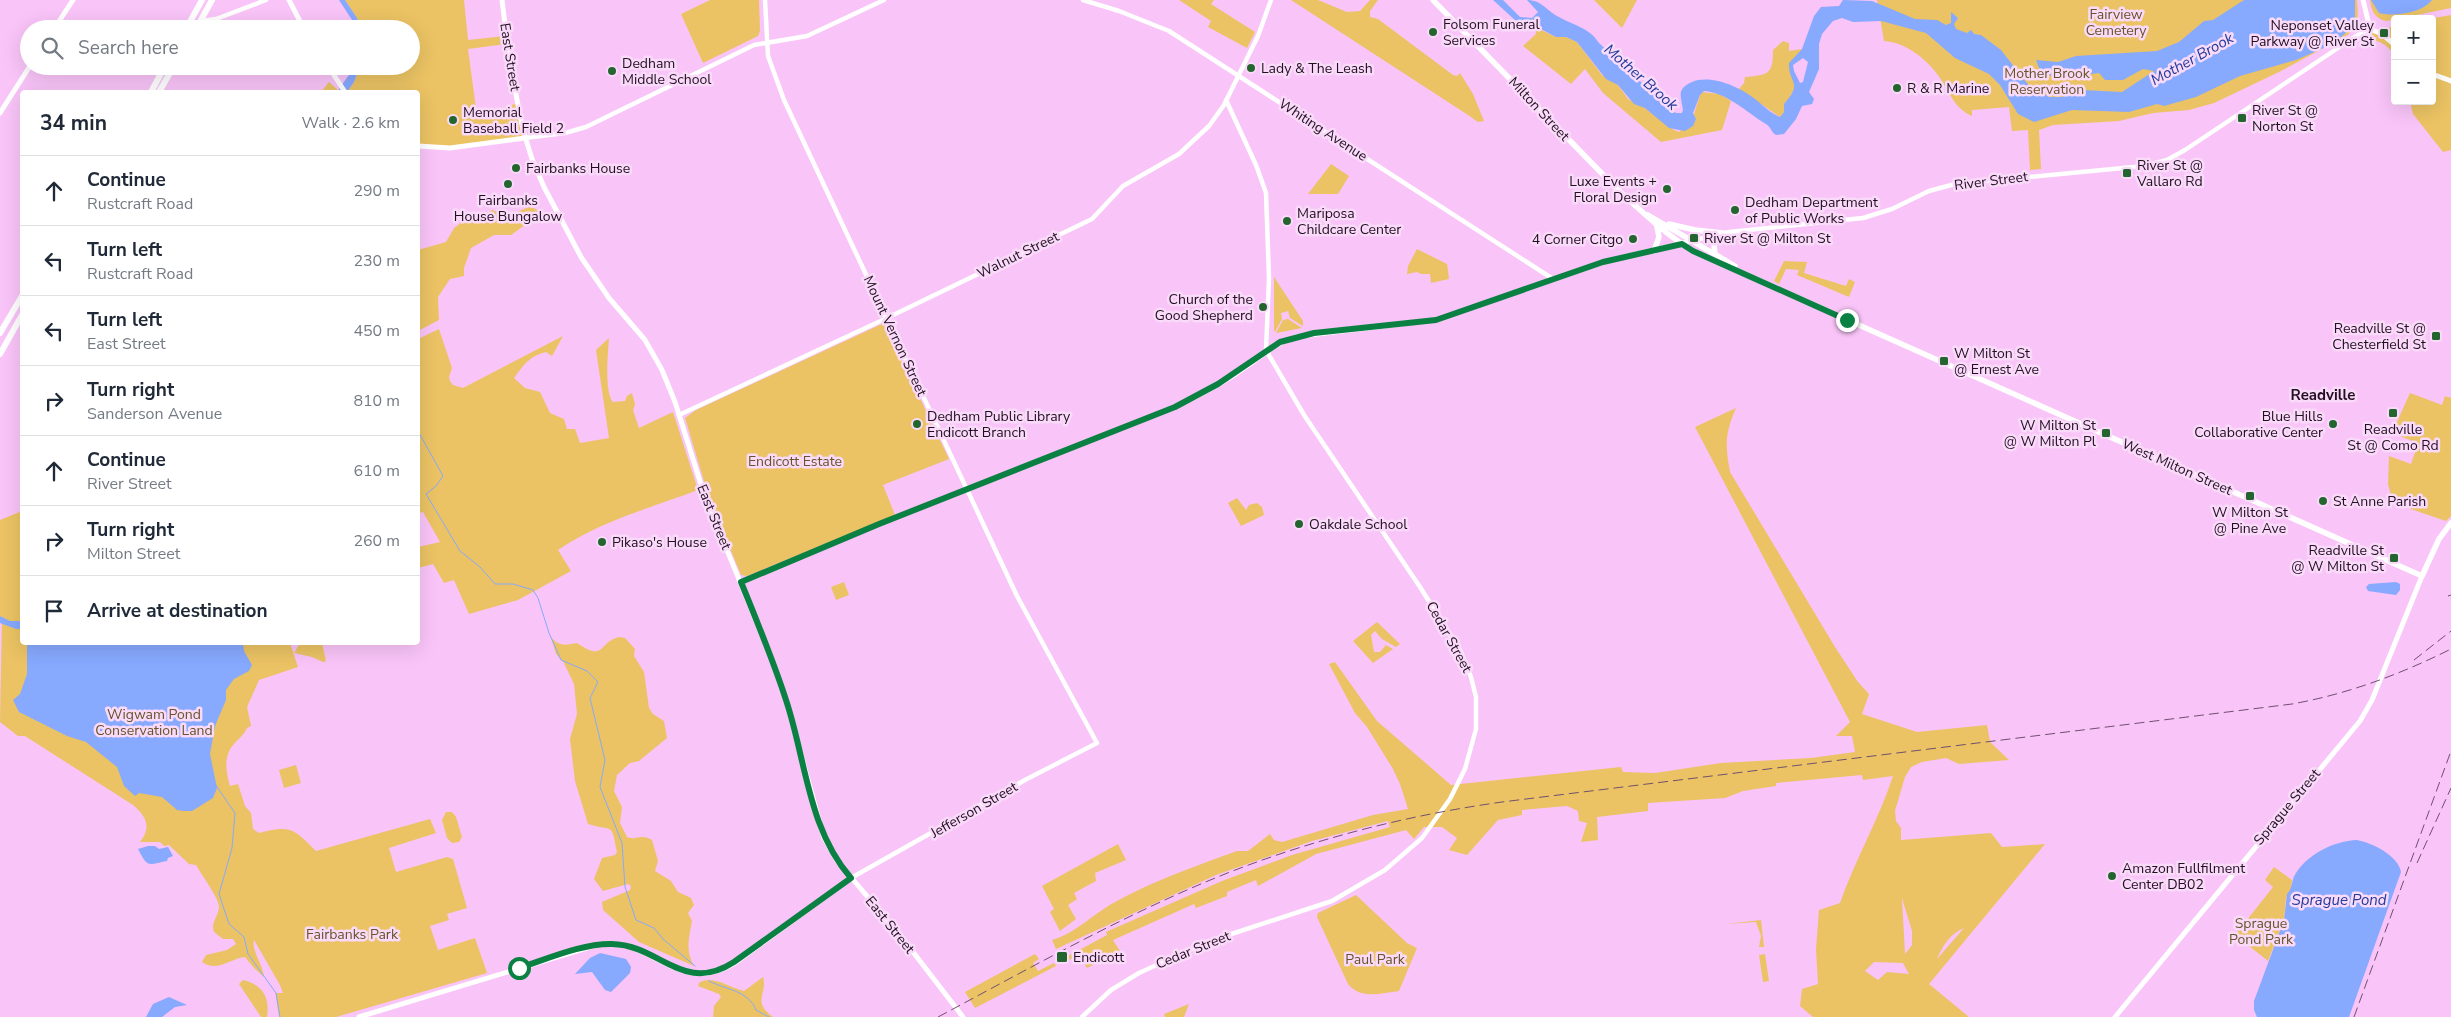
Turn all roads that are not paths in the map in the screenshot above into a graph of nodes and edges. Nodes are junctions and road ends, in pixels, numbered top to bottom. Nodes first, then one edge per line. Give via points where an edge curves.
1 (73, 0) edge
2 (202, 0) edge
3 (212, 0) edge
4 (266, 0) edge
5 (289, 0) edge
6 (502, 0) edge
7 (765, 0) edge
8 (884, 0) edge
9 (1083, 0) edge
10 (1271, 0) edge
11 (1433, 0) edge
12 (2363, 0) edge
13 (60, 20) edge
14 (191, 20) edge
15 (201, 20) edge
16 (213, 20) edge
17 (299, 20) edge
18 (2370, 29) junction
19 (767, 42) junction
20 (2391, 42) edge
21 (24, 75) edge
22 (160, 75) edge
23 (169, 75) edge
24 (333, 75) edge
25 (1238, 75) junction
26 (2436, 75) edge
27 (2451, 81) edge
28 (152, 90) edge
29 (160, 90) edge
30 (343, 90) edge
31 (1226, 100) junction
32 (0, 113) edge
33 (525, 138) junction
34 (420, 146) edge
35 (1648, 215) junction
36 (1660, 220) junction
37 (1657, 227) junction
38 (1720, 234) junction
39 (1692, 241) junction
40 (1682, 244) junction
41 (1654, 251) junction
42 (1715, 254) junction
43 (1754, 278) junction
44 (1553, 279) junction
45 (20, 299) edge
46 (887, 318) junction
47 (20, 319) edge
48 (0, 334) edge
49 (1266, 350) junction
50 (0, 354) edge
51 (1931, 358) joint
52 (679, 415) junction
53 (967, 491) junction
54 (2451, 523) edge
55 (2422, 576) junction
56 (741, 582) junction
57 (1097, 743) joint
58 (851, 878) junction
59 (359, 1017) edge
60 (962, 1017) edge
61 (1082, 1017) edge
62 (2115, 1017) edge

1 - 13 main road
2 - 14 highway
3 - 15 highway
4 - 16 street
5 - 17 main road
6 - 33 main road, East Street via 506,44
7 - 19 street, Mount Vernon Street
8 - 19 street via 807,36
9 - 25 street, Whiting Avenue via 1169,31
10 - 25 street, Walnut Street via 1258,36
11 - 35 main road, Milton Street via 1587,159
12 - 18 main road
18 - 20 main road
18 - 38 street, River Street via 2185,150 2160,162 1970,181 1936,189 1883,212 1855,220
19 - 33 street via 754,45 586,127
19 - 46 street, Mount Vernon Street via 769,62 781,91
21 - 32 main road
22 - 28 highway
23 - 29 highway
24 - 30 main road
25 - 31 street, Walnut Street
25 - 44 street, Whiting Avenue
26 - 27 main road
31 - 46 street, Walnut Street via 1213,121 1191,144 1174,158 1123,186 1092,219
31 - 49 street via 1266,193 1269,264
33 - 34 main road via 450,148
33 - 52 main road, East Street via 544,187 581,257 609,298 645,340 662,370
35 - 36 main road, Milton Street
35 - 37 main road, Milton Street
36 - 38 main road
36 - 39 main road, Milton Street
37 - 40 main road, Milton Street
37 - 41 main road via 1659,237
38 - 39 street, River Street
38 - 42 main road via 1714,244
39 - 40 street, River Street
39 - 42 main road, Milton Street
40 - 41 street, River Street
40 - 43 main road, Milton Street
41 - 44 street, River Street via 1610,260
42 - 43 main road, Milton Street
43 - 51 main road, Milton Street
44 - 49 street, River Street via 1436,320 1314,333 1280,342
45 - 48 highway
46 - 52 street, Walnut Street
46 - 53 street, Mount Vernon Street
47 - 50 highway
49 - 53 street, River Street via 1253,363 1190,400
49 - 61 street, Cedar Street via 1304,415 1461,652 1472,677 1477,706 1474,736 1465,769 1438,818 1412,848 1385,870 1332,901 1207,942 1139,973 1111,990
51 - 55 main road, West Milton Street
52 - 56 main road, East Street via 704,494
53 - 56 street, River Street
53 - 57 street, Mount Vernon Street via 1023,609
54 - 55 main road via 2439,539
55 - 62 main road, Sprague Street via 2376,689 2355,726
56 - 58 main road, East Street via 786,700 821,831 833,855
57 - 58 street, Jefferson Street
58 - 59 main road via 734,962 715,972 688,973 633,948 600,944
58 - 60 main road, East Street via 900,935

